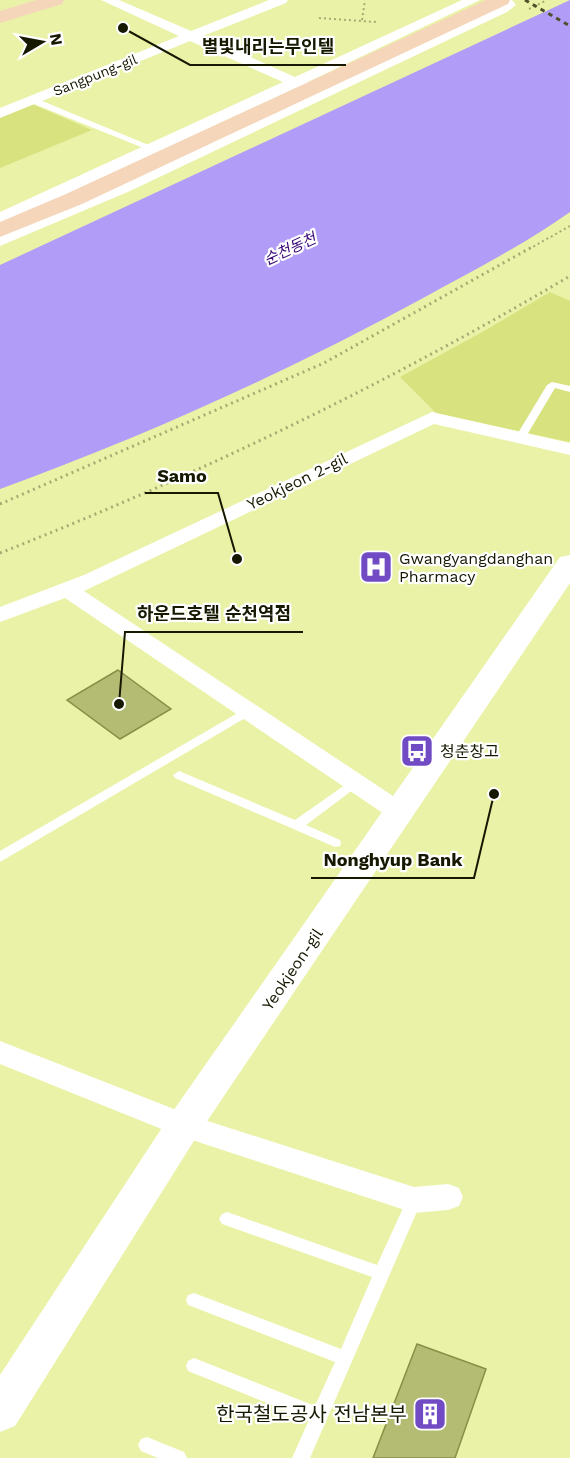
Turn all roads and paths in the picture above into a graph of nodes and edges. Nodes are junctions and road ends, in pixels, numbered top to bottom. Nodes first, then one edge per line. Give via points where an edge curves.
1 (55, 0) edge
2 (108, 0) edge
3 (281, 0) edge
4 (364, 0) edge
5 (473, 0) edge
6 (490, 0) edge
7 (503, 0) edge
8 (0, 17) edge
9 (320, 18) dead end
10 (362, 20) junction
11 (414, 27) junction
12 (192, 35) junction
13 (296, 82) junction
14 (322, 94) junction
15 (32, 100) junction
16 (0, 113) edge
17 (153, 148) junction
18 (177, 162) junction
19 (0, 218) edge
20 (0, 224) edge
21 (570, 226) edge
22 (0, 230) edge
23 (0, 241) edge
24 (570, 276) edge
25 (570, 389) edge
26 (520, 438) junction
27 (570, 449) edge
28 (0, 504) edge
29 (0, 553) edge
30 (570, 563) edge
31 (67, 589) junction
32 (0, 615) edge
33 (248, 711) junction
34 (179, 775) dead end
35 (356, 783) junction
36 (399, 812) junction
37 (297, 826) junction
38 (335, 843) dead end
39 (0, 857) edge
40 (0, 1052) edge
41 (184, 1125) junction
42 (448, 1197) dead end
43 (414, 1200) junction
44 (227, 1219) dead end
45 (382, 1274) junction
46 (194, 1300) dead end
47 (345, 1358) junction
48 (194, 1366) dead end
49 (0, 1412) edge
50 (320, 1416) junction
51 (147, 1444) dead end
52 (178, 1458) edge
53 (302, 1458) edge

1 - 8 main road
2 - 12 street
3 - 12 street, Sangpung-gil
4 - 10 path
5 - 11 street
6 - 20 main road
7 - 14 street via 509,5
7 - 22 main road
9 - 10 path
10 - 11 path
11 - 13 street
12 - 13 street
12 - 15 street, Sangpung-gil
13 - 14 street
13 - 17 street
14 - 18 street
15 - 16 street, Sangpung-gil
15 - 17 lane, Sangpung-gil
17 - 18 lane, Sangpung-gil
17 - 19 street
18 - 23 street
21 - 28 path via 324,363
24 - 29 path via 394,376 268,438 144,495
25 - 26 lane via 552,385
26 - 27 street, Yeokjeon 2-gil
26 - 31 street, Yeokjeon 2-gil via 432,418
30 - 36 street, Yeokjeon-gil
31 - 32 street, Yeokjeon 2-gil
31 - 33 street
33 - 35 street
33 - 39 lane
34 - 37 lane
35 - 36 street
35 - 37 lane
36 - 41 street, Yeokjeon-gil
37 - 38 lane
40 - 41 street
41 - 43 street
41 - 49 street, Yeokjeon-gil
42 - 43 street
43 - 45 lane
44 - 45 lane
45 - 47 lane
46 - 47 lane
47 - 50 lane
48 - 50 lane
50 - 53 lane
51 - 52 lane

